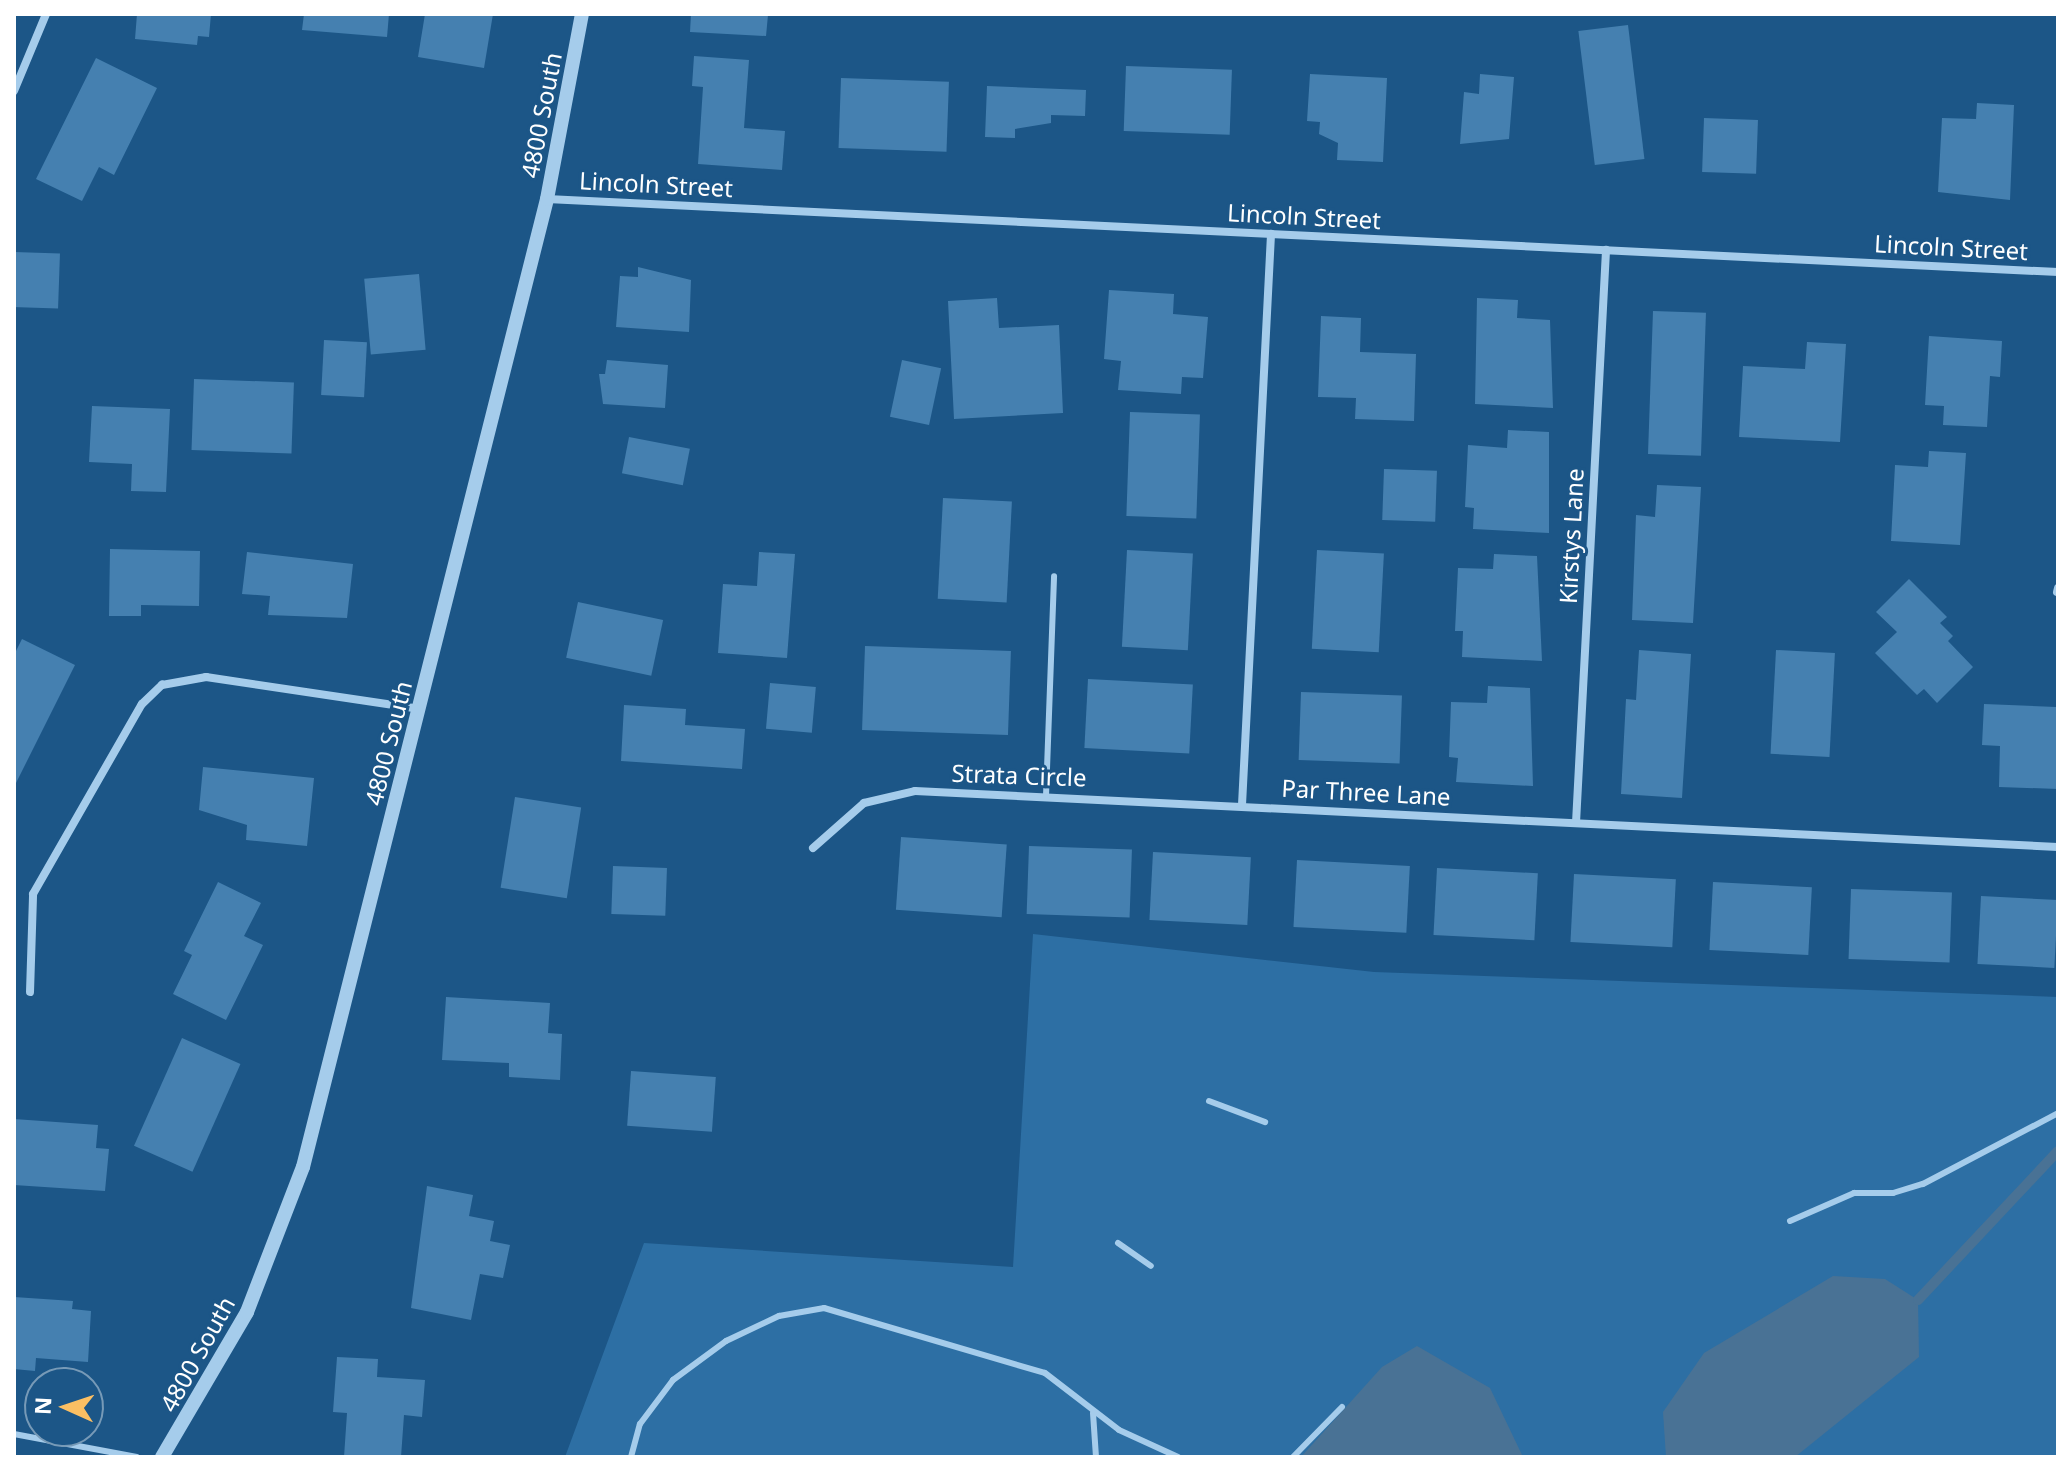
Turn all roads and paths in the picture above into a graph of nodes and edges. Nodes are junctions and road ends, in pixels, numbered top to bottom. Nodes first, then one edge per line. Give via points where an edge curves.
1 (46, 14) edge
2 (582, 14) edge
3 (14, 91) edge
4 (547, 199) junction
5 (1271, 234) junction
6 (1606, 250) junction
7 (2058, 272) edge
8 (1054, 576) dead end
9 (419, 709) junction
10 (1046, 796) junction
11 (1242, 805) junction
12 (1576, 823) junction
13 (2058, 847) edge
14 (813, 848) dead end
15 (30, 992) dead end
16 (1209, 1101) dead end
17 (2058, 1113) edge
18 (1265, 1122) dead end
19 (1790, 1221) dead end
20 (1118, 1243) dead end
21 (1151, 1266) dead end
22 (1342, 1407) dead end
23 (1093, 1412) junction
24 (14, 1434) edge
25 (137, 1457) edge
26 (162, 1457) edge
27 (631, 1457) edge
28 (1096, 1457) edge
29 (1178, 1457) edge
30 (1293, 1457) edge

1 - 3 street
2 - 4 street, 4800 South
4 - 5 street, Lincoln Street
4 - 9 street, 4800 South
5 - 6 street, Lincoln Street
5 - 11 street
6 - 7 street, Lincoln Street
6 - 12 street, Kirstys Lane
8 - 10 lane
9 - 15 street via 206,677 162,685 142,704 33,894
9 - 26 street, 4800 South via 279,1236 220,1365
10 - 11 street, Strata Circle
10 - 14 street, Strata Circle via 895,793 847,814
11 - 12 street, Par Three Lane
12 - 13 street, Par Three Lane
16 - 18 lane
17 - 19 lane via 1923,1184 1893,1193 1854,1193
20 - 21 lane
22 - 30 lane
23 - 27 lane via 1045,1373 824,1308 752,1328 673,1380 640,1424
23 - 28 lane
23 - 29 lane
24 - 25 lane

